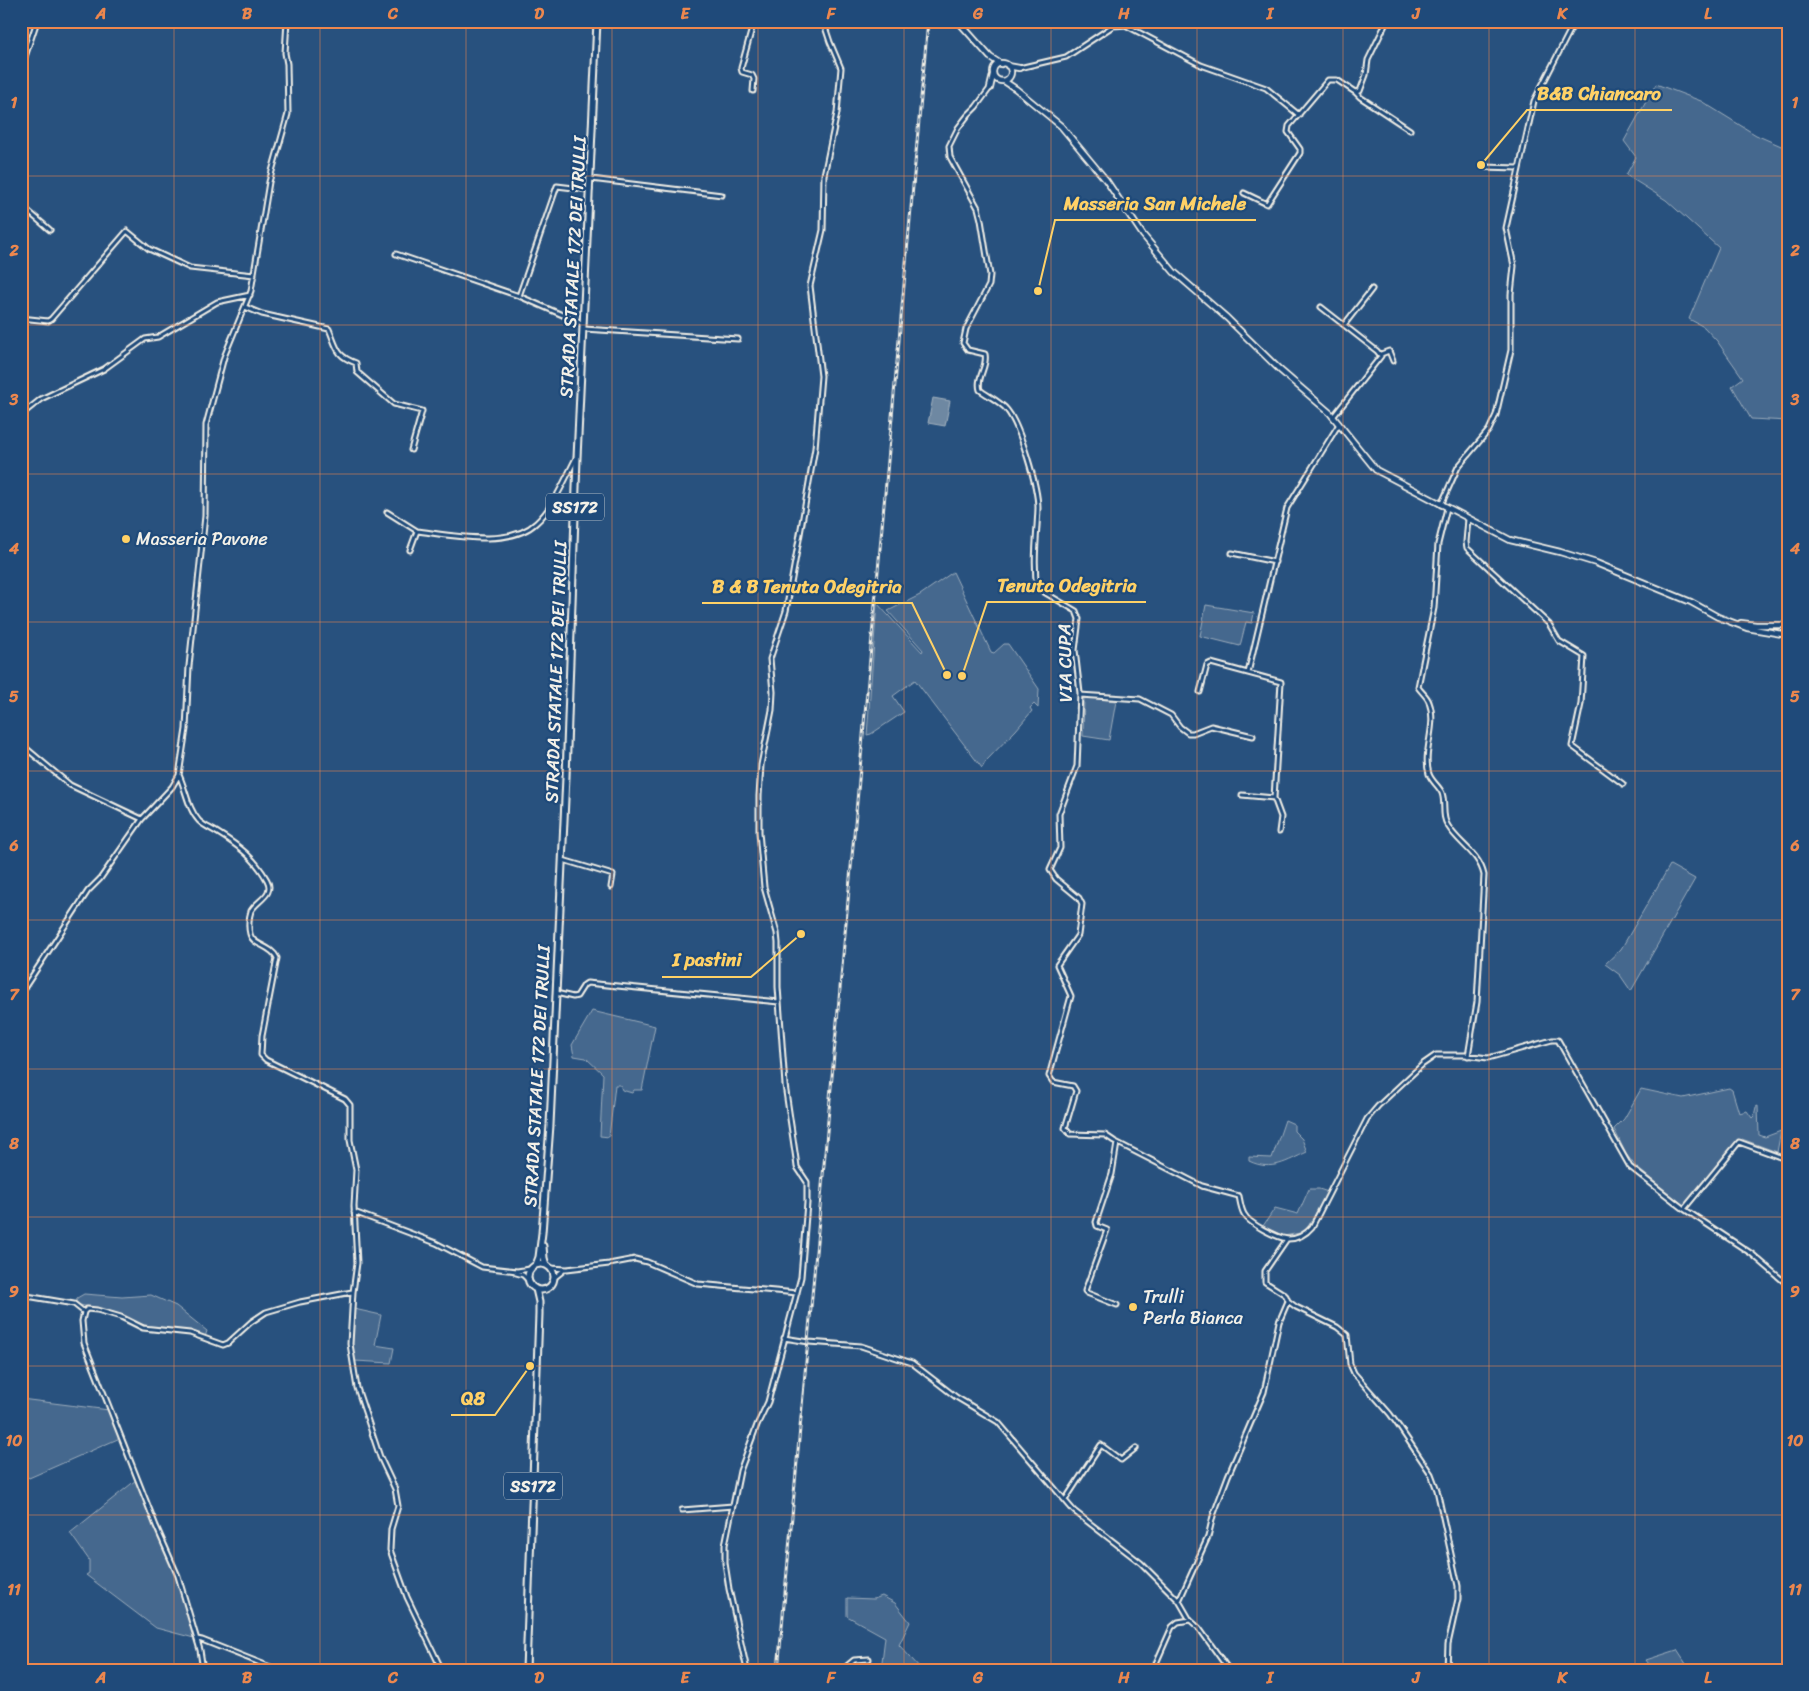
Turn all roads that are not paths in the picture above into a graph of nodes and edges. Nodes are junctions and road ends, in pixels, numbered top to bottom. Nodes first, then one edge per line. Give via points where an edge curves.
1 (37, 21) edge
2 (287, 21) edge
3 (597, 21) edge
4 (754, 21) edge
5 (823, 21) edge
6 (958, 21) edge
7 (1131, 21) edge
8 (1387, 21) edge
9 (1440, 21) edge
10 (1454, 21) edge
11 (1575, 21) edge
12 (1125, 25) junction
13 (990, 57) junction
14 (1001, 64) junction
15 (1008, 66) junction
16 (1019, 68) junction
17 (21, 69) edge
18 (994, 69) junction
19 (1011, 74) junction
20 (993, 75) junction
21 (1002, 81) junction
22 (990, 88) junction
23 (1016, 89) junction
24 (753, 91) dead end
25 (1355, 92) junction
26 (1299, 115) junction
27 (1410, 130) dead end
28 (1483, 167) dead end
29 (1519, 168) junction
30 (591, 179) junction
31 (590, 190) junction
32 (1244, 192) dead end
33 (722, 195) dead end
34 (21, 205) edge
35 (50, 230) dead end
36 (396, 254) dead end
37 (254, 275) junction
38 (1372, 289) dead end
39 (250, 295) junction
40 (519, 296) junction
41 (245, 307) junction
42 (1321, 307) dead end
43 (21, 318) edge
44 (1344, 325) junction
45 (584, 327) junction
46 (738, 339) dead end
47 (1381, 354) junction
48 (1393, 361) dead end
49 (21, 415) edge
50 (1333, 416) junction
51 (1339, 424) junction
52 (410, 450) dead end
53 (576, 458) junction
54 (1441, 504) junction
55 (1447, 508) junction
56 (387, 512) dead end
57 (1468, 519) junction
58 (418, 531) junction
59 (410, 550) dead end
60 (1232, 553) dead end
61 (1275, 562) junction
62 (1732, 622) junction
63 (1788, 625) edge
64 (1788, 635) edge
65 (1248, 673) junction
66 (1200, 692) dead end
67 (1080, 695) junction
68 (1253, 736) dead end
69 (21, 744) edge
70 (179, 775) junction
71 (1623, 784) dead end
72 (1242, 795) dead end
73 (1274, 798) junction
74 (142, 819) junction
75 (1279, 832) dead end
76 (563, 860) junction
77 (611, 887) dead end
78 (21, 993) edge
79 (556, 993) junction
80 (779, 1002) junction
81 (1468, 1056) junction
82 (1118, 1143) junction
83 (1788, 1160) edge
84 (1684, 1208) junction
85 (354, 1212) junction
86 (542, 1233) junction
87 (1287, 1239) junction
88 (536, 1265) junction
89 (548, 1266) junction
90 (530, 1269) junction
91 (567, 1269) junction
92 (510, 1271) junction
93 (554, 1278) junction
94 (528, 1280) junction
95 (1788, 1285) edge
96 (536, 1289) junction
97 (544, 1289) junction
98 (353, 1292) junction
99 (797, 1293) junction
100 (21, 1295) edge
101 (1288, 1301) junction
102 (539, 1302) junction
103 (1117, 1305) dead end
104 (84, 1312) junction
105 (784, 1338) junction
106 (1136, 1448) dead end
107 (1065, 1500) junction
108 (733, 1506) junction
109 (682, 1510) dead end
110 (1179, 1601) junction
111 (1190, 1620) junction
112 (198, 1639) junction
113 (869, 1659) dead end
114 (203, 1670) edge
115 (278, 1670) edge
116 (441, 1670) edge
117 (526, 1670) edge
118 (747, 1670) edge
119 (842, 1670) edge
120 (1153, 1670) edge
121 (1229, 1670) edge
122 (1447, 1670) edge

1 - 17 street
2 - 37 street via 288,114 269,182
3 - 30 main road, STRADA STATALE 172 DEI TRULLI / SS172
4 - 24 street via 741,68 742,72 752,75
5 - 80 street via 841,68 837,113 824,175 823,230 810,286 821,376 815,448 800,534 786,611 770,659 772,710 762,758 759,796 764,887 778,943
6 - 13 street
7 - 12 street
8 - 25 street via 1368,60 1362,88
9 - 10 street
11 - 29 street via 1534,101
12 - 16 street via 1113,26 1066,57
12 - 26 street via 1201,66 1266,88
13 - 14 street
13 - 18 street
14 - 15 street
14 - 18 street
15 - 16 street
15 - 19 street
16 - 19 street
18 - 20 street
19 - 21 street
19 - 23 street
20 - 21 street
20 - 22 street
21 - 22 street
21 - 23 street
22 - 67 street, VIA CUPA via 958,128 949,146 950,157 979,214 990,274 989,285 966,328 963,342 968,350 985,354 980,390 1007,409 1030,466 1038,506 1035,531 1037,588 1078,614 1075,650
23 - 50 street via 1061,126 1106,180 1143,235 1174,272
25 - 26 street via 1338,80 1328,80
25 - 27 street
26 - 32 street via 1287,131 1300,149 1299,155 1267,204
28 - 29 street
29 - 54 street via 1506,228 1514,266 1511,350 1507,371 1493,421 1458,467
30 - 31 main road, STRADA STATALE 172 DEI TRULLI / SS172
30 - 33 street
31 - 40 street via 557,186
31 - 45 main road, STRADA STATALE 172 DEI TRULLI / SS172
34 - 35 street
36 - 40 street
37 - 39 street
37 - 43 street via 190,268 148,249 127,232 51,319
38 - 44 street
39 - 41 street
39 - 49 street via 217,302 158,337 145,338 104,370 41,398
40 - 45 street
41 - 52 street via 329,330 344,358 356,362 357,372 394,404 422,411
41 - 70 street via 224,357 206,425 205,516
42 - 44 street
44 - 47 street
45 - 46 street
45 - 53 main road, STRADA STATALE 172 DEI TRULLI / SS172
47 - 48 street via 1389,351
47 - 50 street
50 - 51 street
51 - 54 street via 1376,470
51 - 61 street via 1287,508
53 - 58 street via 536,524 517,533 485,539
53 - 76 main road, STRADA STATALE 172 DEI TRULLI / SS172
54 - 55 street
55 - 57 street
55 - 81 street via 1438,544 1434,608 1418,687 1430,708 1432,722 1427,762 1430,776 1442,792 1445,821 1472,852 1484,875 1477,1002
56 - 58 street
57 - 62 street via 1518,542 1596,563
57 - 71 street via 1467,548 1548,624 1559,641 1584,656 1581,704 1572,746
58 - 59 street
60 - 61 street
61 - 65 street
62 - 63 street
62 - 64 street via 1758,631
65 - 66 street via 1209,664
65 - 73 street via 1279,680 1282,684
67 - 68 street via 1140,699 1172,715 1188,733 1211,726
67 - 82 street, VIA CUPA via 1077,766 1059,814 1060,848 1050,870 1082,904 1078,935 1057,965 1070,996 1049,1076 1053,1082 1073,1086 1076,1091 1065,1128 1070,1134 1105,1135
69 - 74 street via 70,785
70 - 74 street
70 - 85 street via 195,816 252,857 268,882 269,889 251,912 249,924 250,936 274,952 277,958 261,1055 345,1099 350,1105 350,1140 356,1170
72 - 73 street
73 - 75 street via 1281,817
74 - 78 street via 83,898
76 - 77 street via 613,875
76 - 79 main road, STRADA STATALE 172 DEI TRULLI / SS172
79 - 80 street via 577,996 587,983
79 - 86 main road, STRADA STATALE 172 DEI TRULLI / SS172
80 - 99 street via 785,1085 796,1159 807,1182
81 - 84 street via 1488,1058 1558,1040 1630,1167
81 - 87 street via 1436,1055 1378,1106 1353,1144 1312,1227 1300,1236
82 - 87 street via 1202,1186 1239,1196 1244,1215 1250,1221
82 - 103 street via 1112,1174 1096,1222 1097,1226 1107,1230 1086,1290
83 - 84 street via 1739,1142
84 - 95 street via 1752,1254
85 - 92 street via 436,1243 482,1267
85 - 98 street via 357,1263
86 - 88 main road, STRADA STATALE 172 DEI TRULLI / SS172
86 - 89 main road, STRADA STATALE 172 DEI TRULLI via 544,1258
87 - 101 street via 1265,1271 1264,1280
88 - 89 main road
88 - 90 main road
89 - 91 street
89 - 93 main road, STRADA STATALE 172 DEI TRULLI
90 - 92 street
90 - 94 main road
91 - 93 street
91 - 99 street via 637,1259 698,1284
92 - 94 street
93 - 97 main road
94 - 96 main road
96 - 97 main road
96 - 102 main road
97 - 102 main road
98 - 104 street via 266,1312 223,1345 190,1333 143,1328 97,1310 87,1309
98 - 116 street via 350,1344 357,1388 398,1506 391,1529 390,1550 407,1597
99 - 105 street
100 - 104 street via 74,1304
101 - 110 street via 1279,1322 1264,1392 1228,1476 1208,1538
101 - 122 street via 1347,1335 1354,1373 1390,1414 1431,1474 1458,1586
102 - 117 main road, SS172
104 - 112 street via 84,1343 178,1576
105 - 107 street via 862,1346 912,1362 956,1398 998,1422
105 - 108 street via 768,1402 740,1471
106 - 107 street via 1121,1460 1100,1445
107 - 110 street via 1074,1511 1141,1563
108 - 109 street
108 - 118 street via 725,1545 725,1563
110 - 111 street
111 - 120 street via 1172,1627
111 - 121 street
112 - 114 street
112 - 115 street
113 - 119 street via 854,1660

